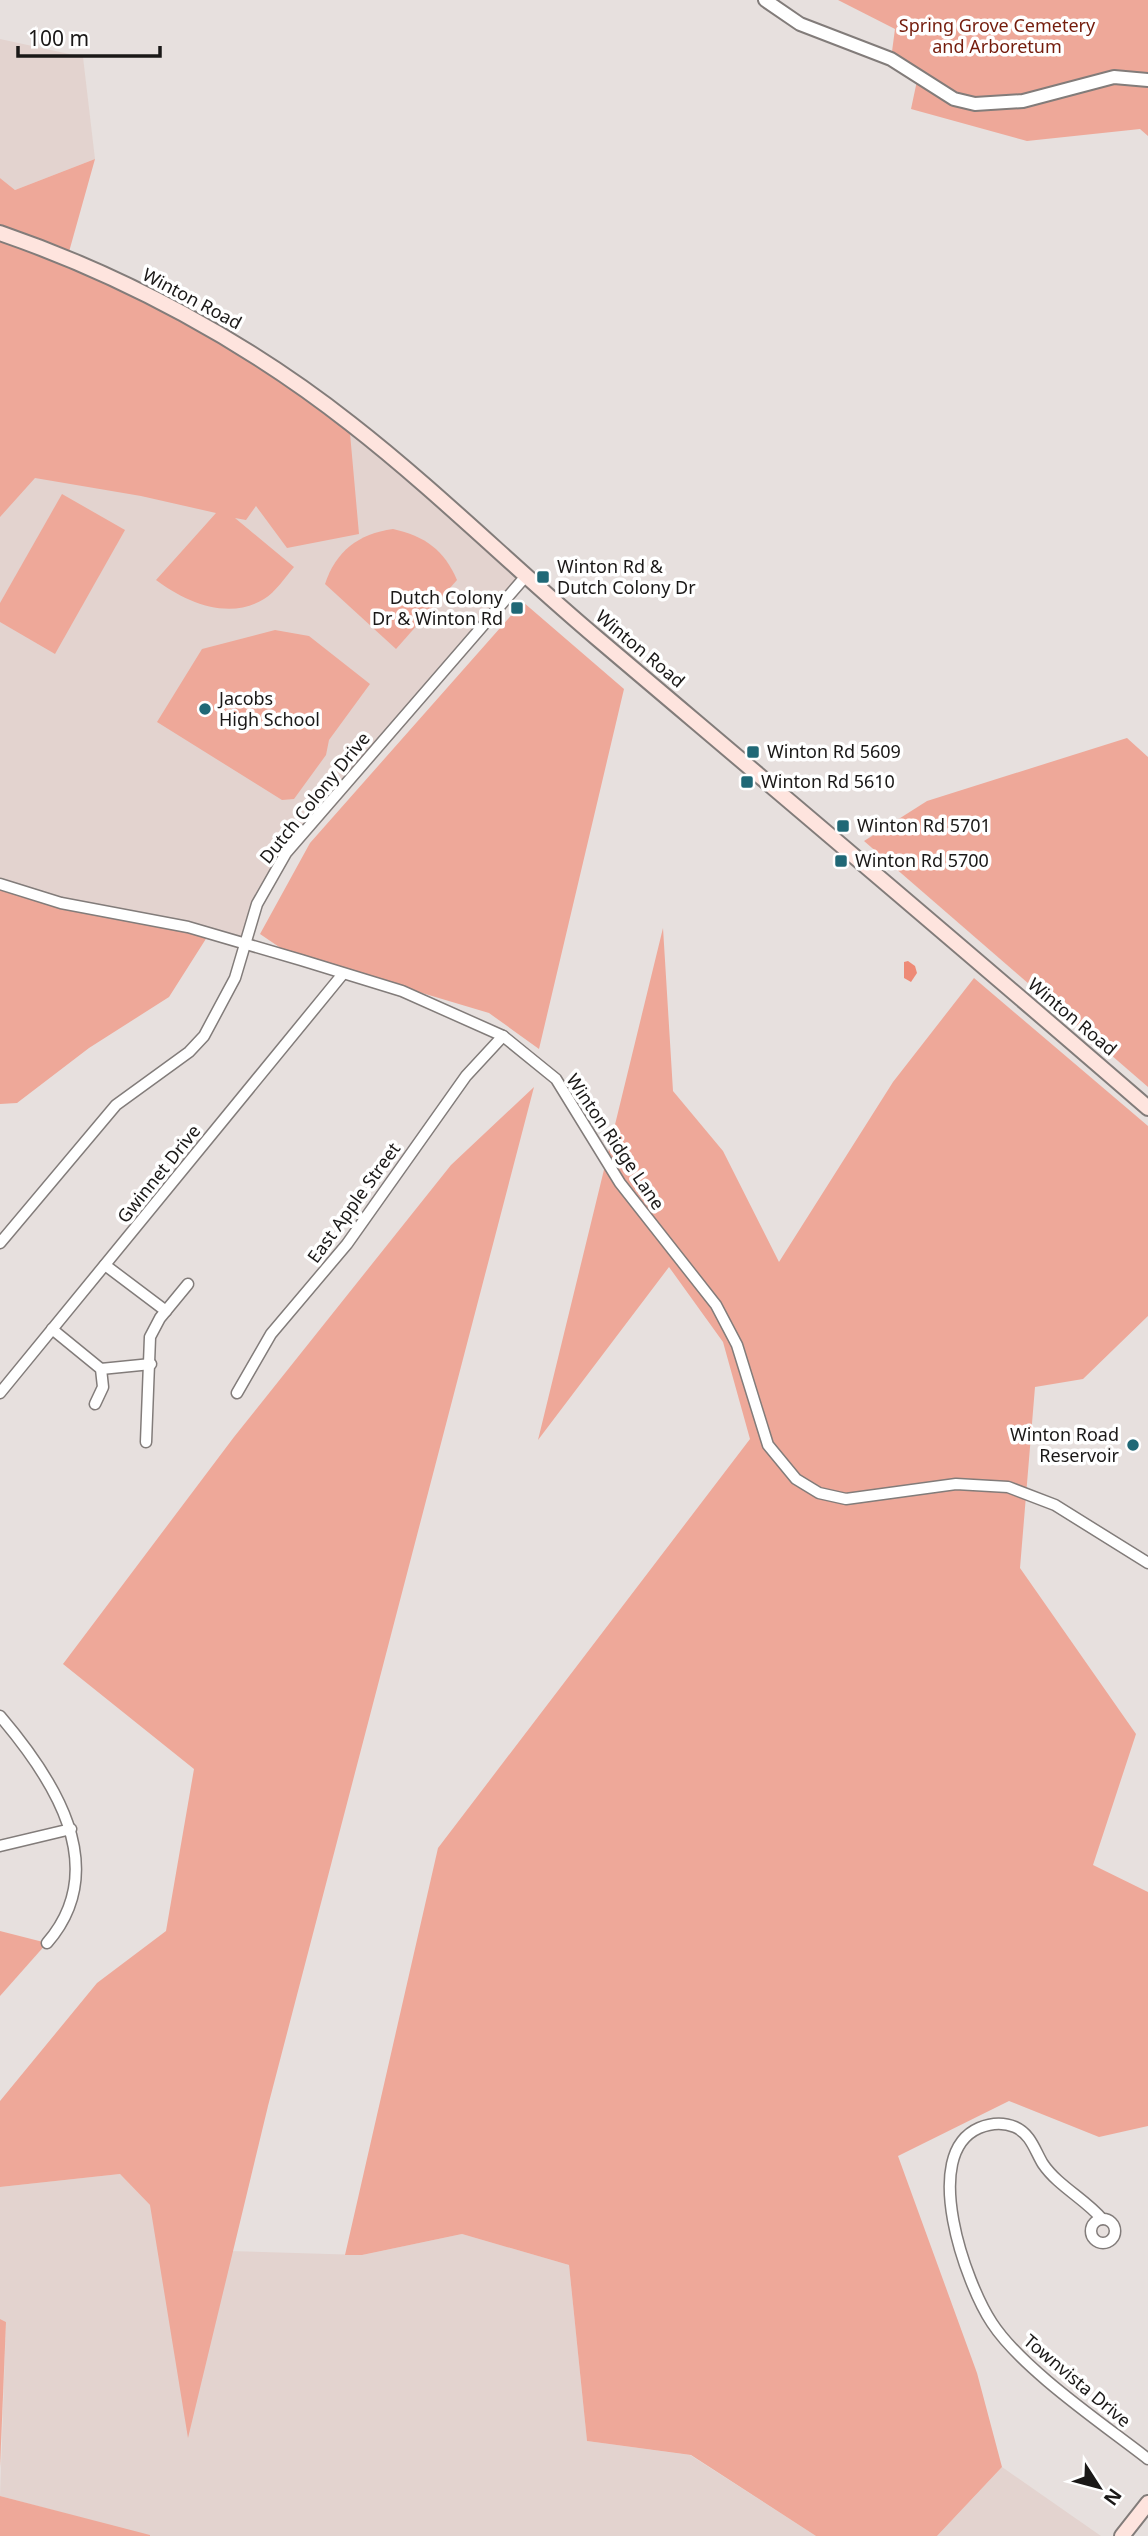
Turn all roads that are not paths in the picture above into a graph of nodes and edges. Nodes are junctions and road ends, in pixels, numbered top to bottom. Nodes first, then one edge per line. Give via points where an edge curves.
1 (765, 0) edge
2 (1148, 80) edge
3 (0, 233) edge
4 (524, 577) junction
5 (0, 884) edge
6 (244, 945) junction
7 (342, 975) junction
8 (503, 1036) junction
9 (1148, 1108) edge
10 (0, 1243) edge
11 (105, 1265) junction
12 (188, 1284) dead end
13 (166, 1311) junction
14 (52, 1329) junction
15 (151, 1364) junction
16 (101, 1369) junction
17 (0, 1392) edge
18 (237, 1393) dead end
19 (95, 1404) dead end
20 (146, 1442) dead end
21 (1148, 1563) edge
22 (0, 1716) edge
23 (71, 1829) junction
24 (0, 1846) edge
25 (47, 1943) dead end
26 (1101, 2219) dead end
27 (1148, 2459) edge
28 (1148, 2504) edge
29 (1122, 2536) edge

1 - 2 street via 800,24 891,59 954,99 975,104 1023,101 1114,77
3 - 4 main road, Winton Road via 120,283 263,361 381,448
4 - 6 street, Dutch Colony Drive via 286,853 257,904
4 - 9 main road, Winton Road
5 - 6 street, Winton Ridge Lane via 48,900 188,927
6 - 7 street, Winton Ridge Lane
6 - 10 street, Dutch Colony Drive via 226,999 204,1036 116,1105
7 - 8 street, Winton Ridge Lane via 402,991
7 - 11 street, Gwinnet Drive
8 - 18 street, East Apple Street via 466,1076 347,1244 271,1334
8 - 21 street, Winton Ridge Lane via 556,1079 620,1183 716,1305 737,1345 768,1445 796,1479 820,1493 846,1499 973,1482 1008,1487 1055,1505
11 - 13 street
11 - 14 street, Gwinnet Drive
12 - 13 street
13 - 15 street via 150,1337
14 - 16 street
14 - 17 street, Gwinnet Drive
15 - 16 street
15 - 20 street
16 - 19 street via 103,1387
22 - 23 street via 56,1792
23 - 24 street
23 - 25 street via 75,1863 71,1898
26 - 27 street, Townvista Drive via 1051,2174 1017,2127 990,2123 973,2131 955,2154 951,2199 957,2241 969,2280 993,2324 1027,2361
28 - 29 main road

